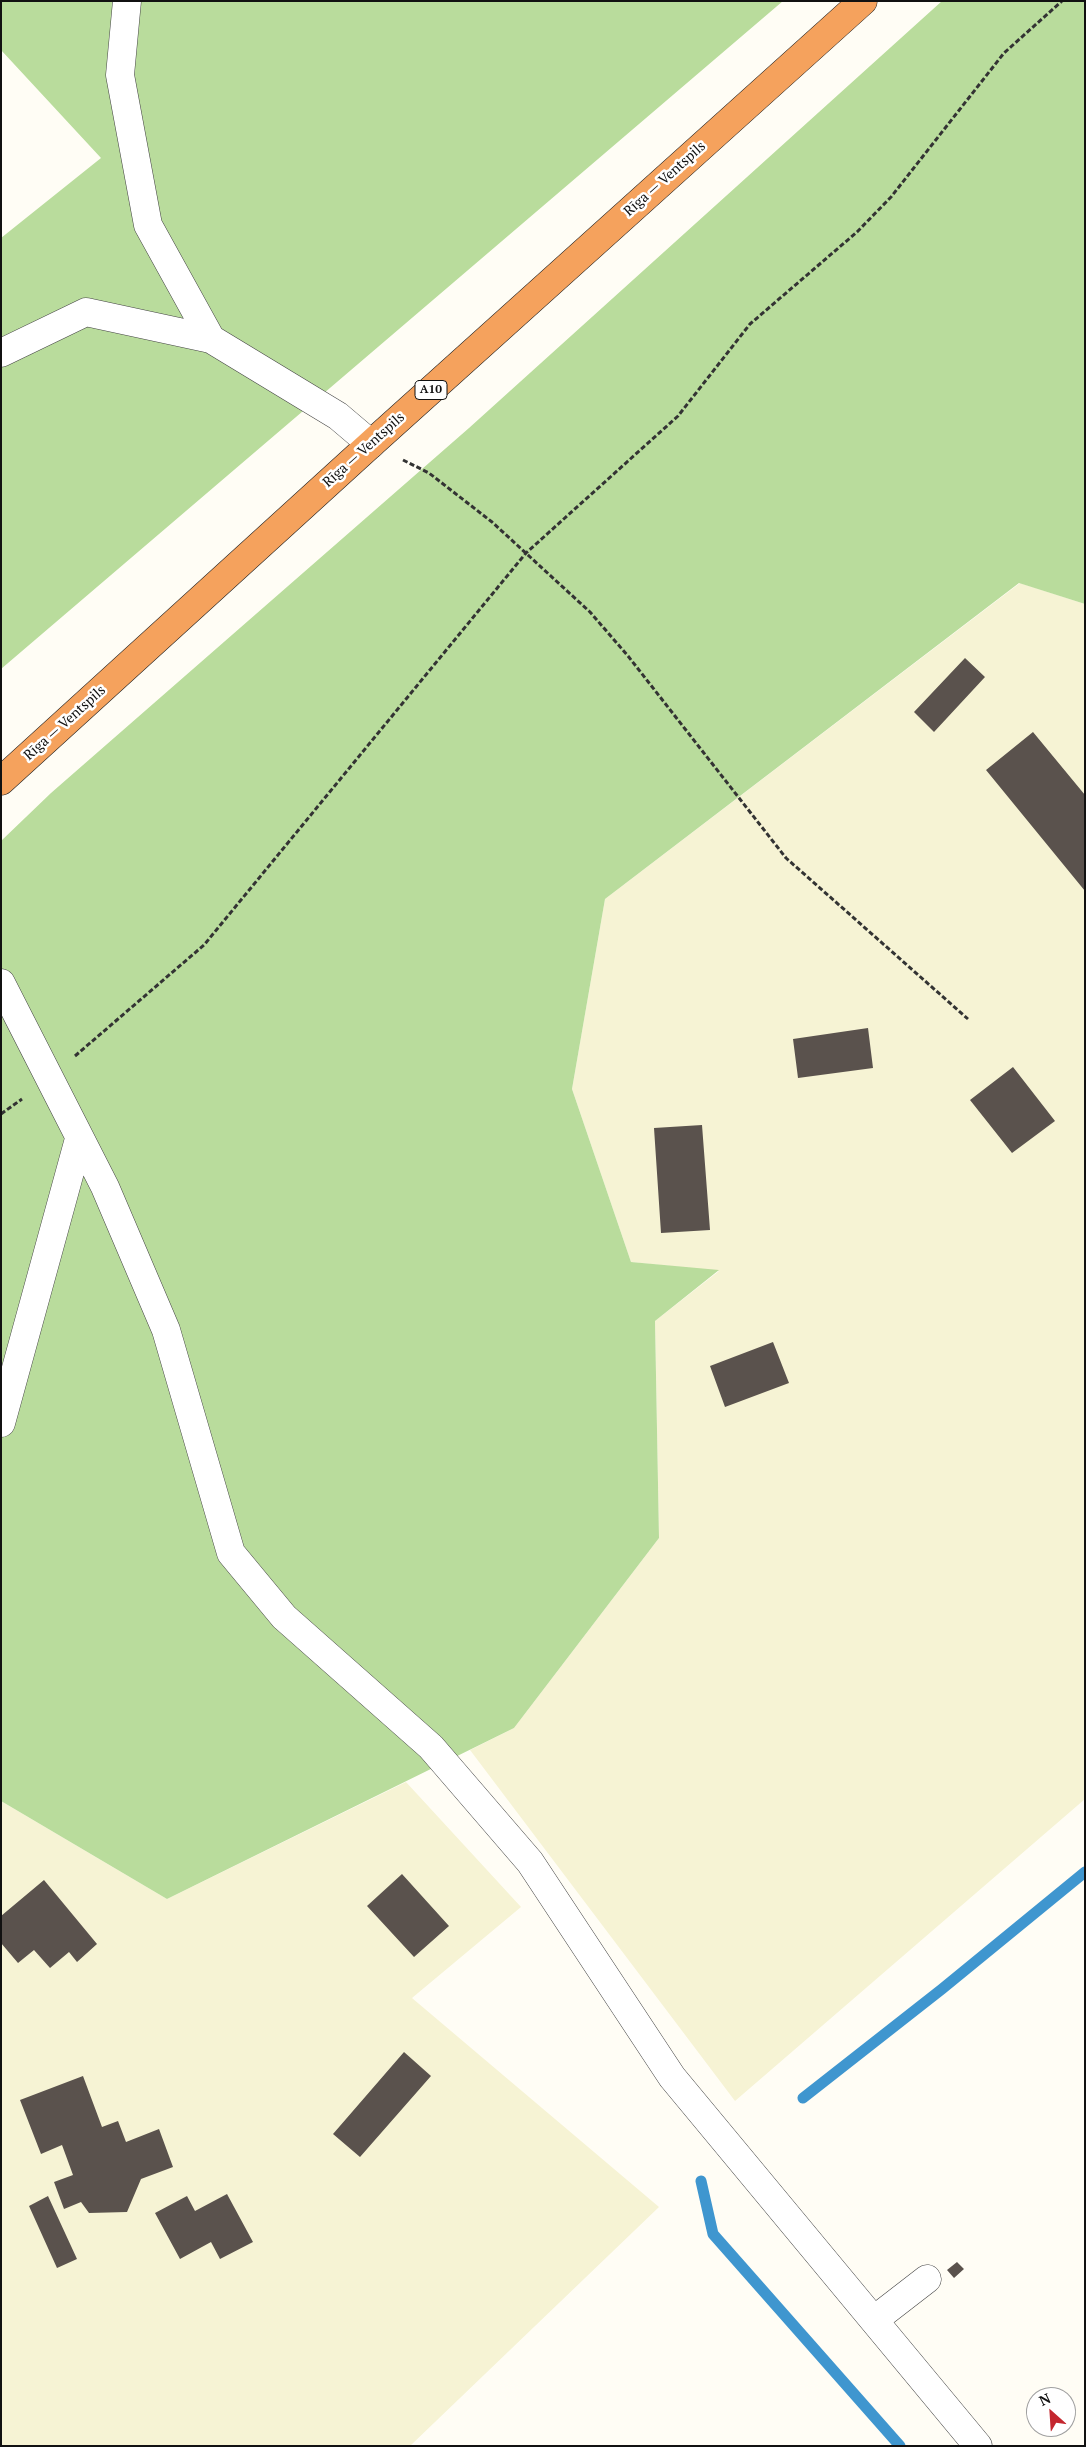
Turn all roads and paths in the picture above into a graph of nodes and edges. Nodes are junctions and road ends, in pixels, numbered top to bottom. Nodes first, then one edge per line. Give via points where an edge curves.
1 (127, 1) edge
2 (863, 1) edge
3 (1062, 1) edge
4 (211, 339) junction
5 (1, 352) edge
6 (371, 444) junction
7 (526, 552) junction
8 (1, 781) edge
9 (1, 983) edge
10 (968, 1019) dead end
11 (51, 1077) junction
12 (79, 1139) junction
13 (1, 1423) edge
14 (927, 2279) dead end
15 (874, 2320) junction
16 (978, 2446) edge

1 - 4 street via 120,75 148,225
2 - 6 highway, Rīga — Ventspils / A10
3 - 7 path via 1004,54 891,197 857,232 750,324 678,416
4 - 5 street via 86,312
4 - 6 street via 338,416
6 - 7 path via 429,473
6 - 8 highway, Rīga — Ventspils / A10
7 - 10 path via 590,612 628,656 786,858
7 - 11 path via 204,946
9 - 11 street
11 - 12 street
12 - 13 street
12 - 15 street via 105,1187 166,1330 231,1552 284,1617 431,1747 530,1862 672,2077
14 - 15 street
15 - 16 street

